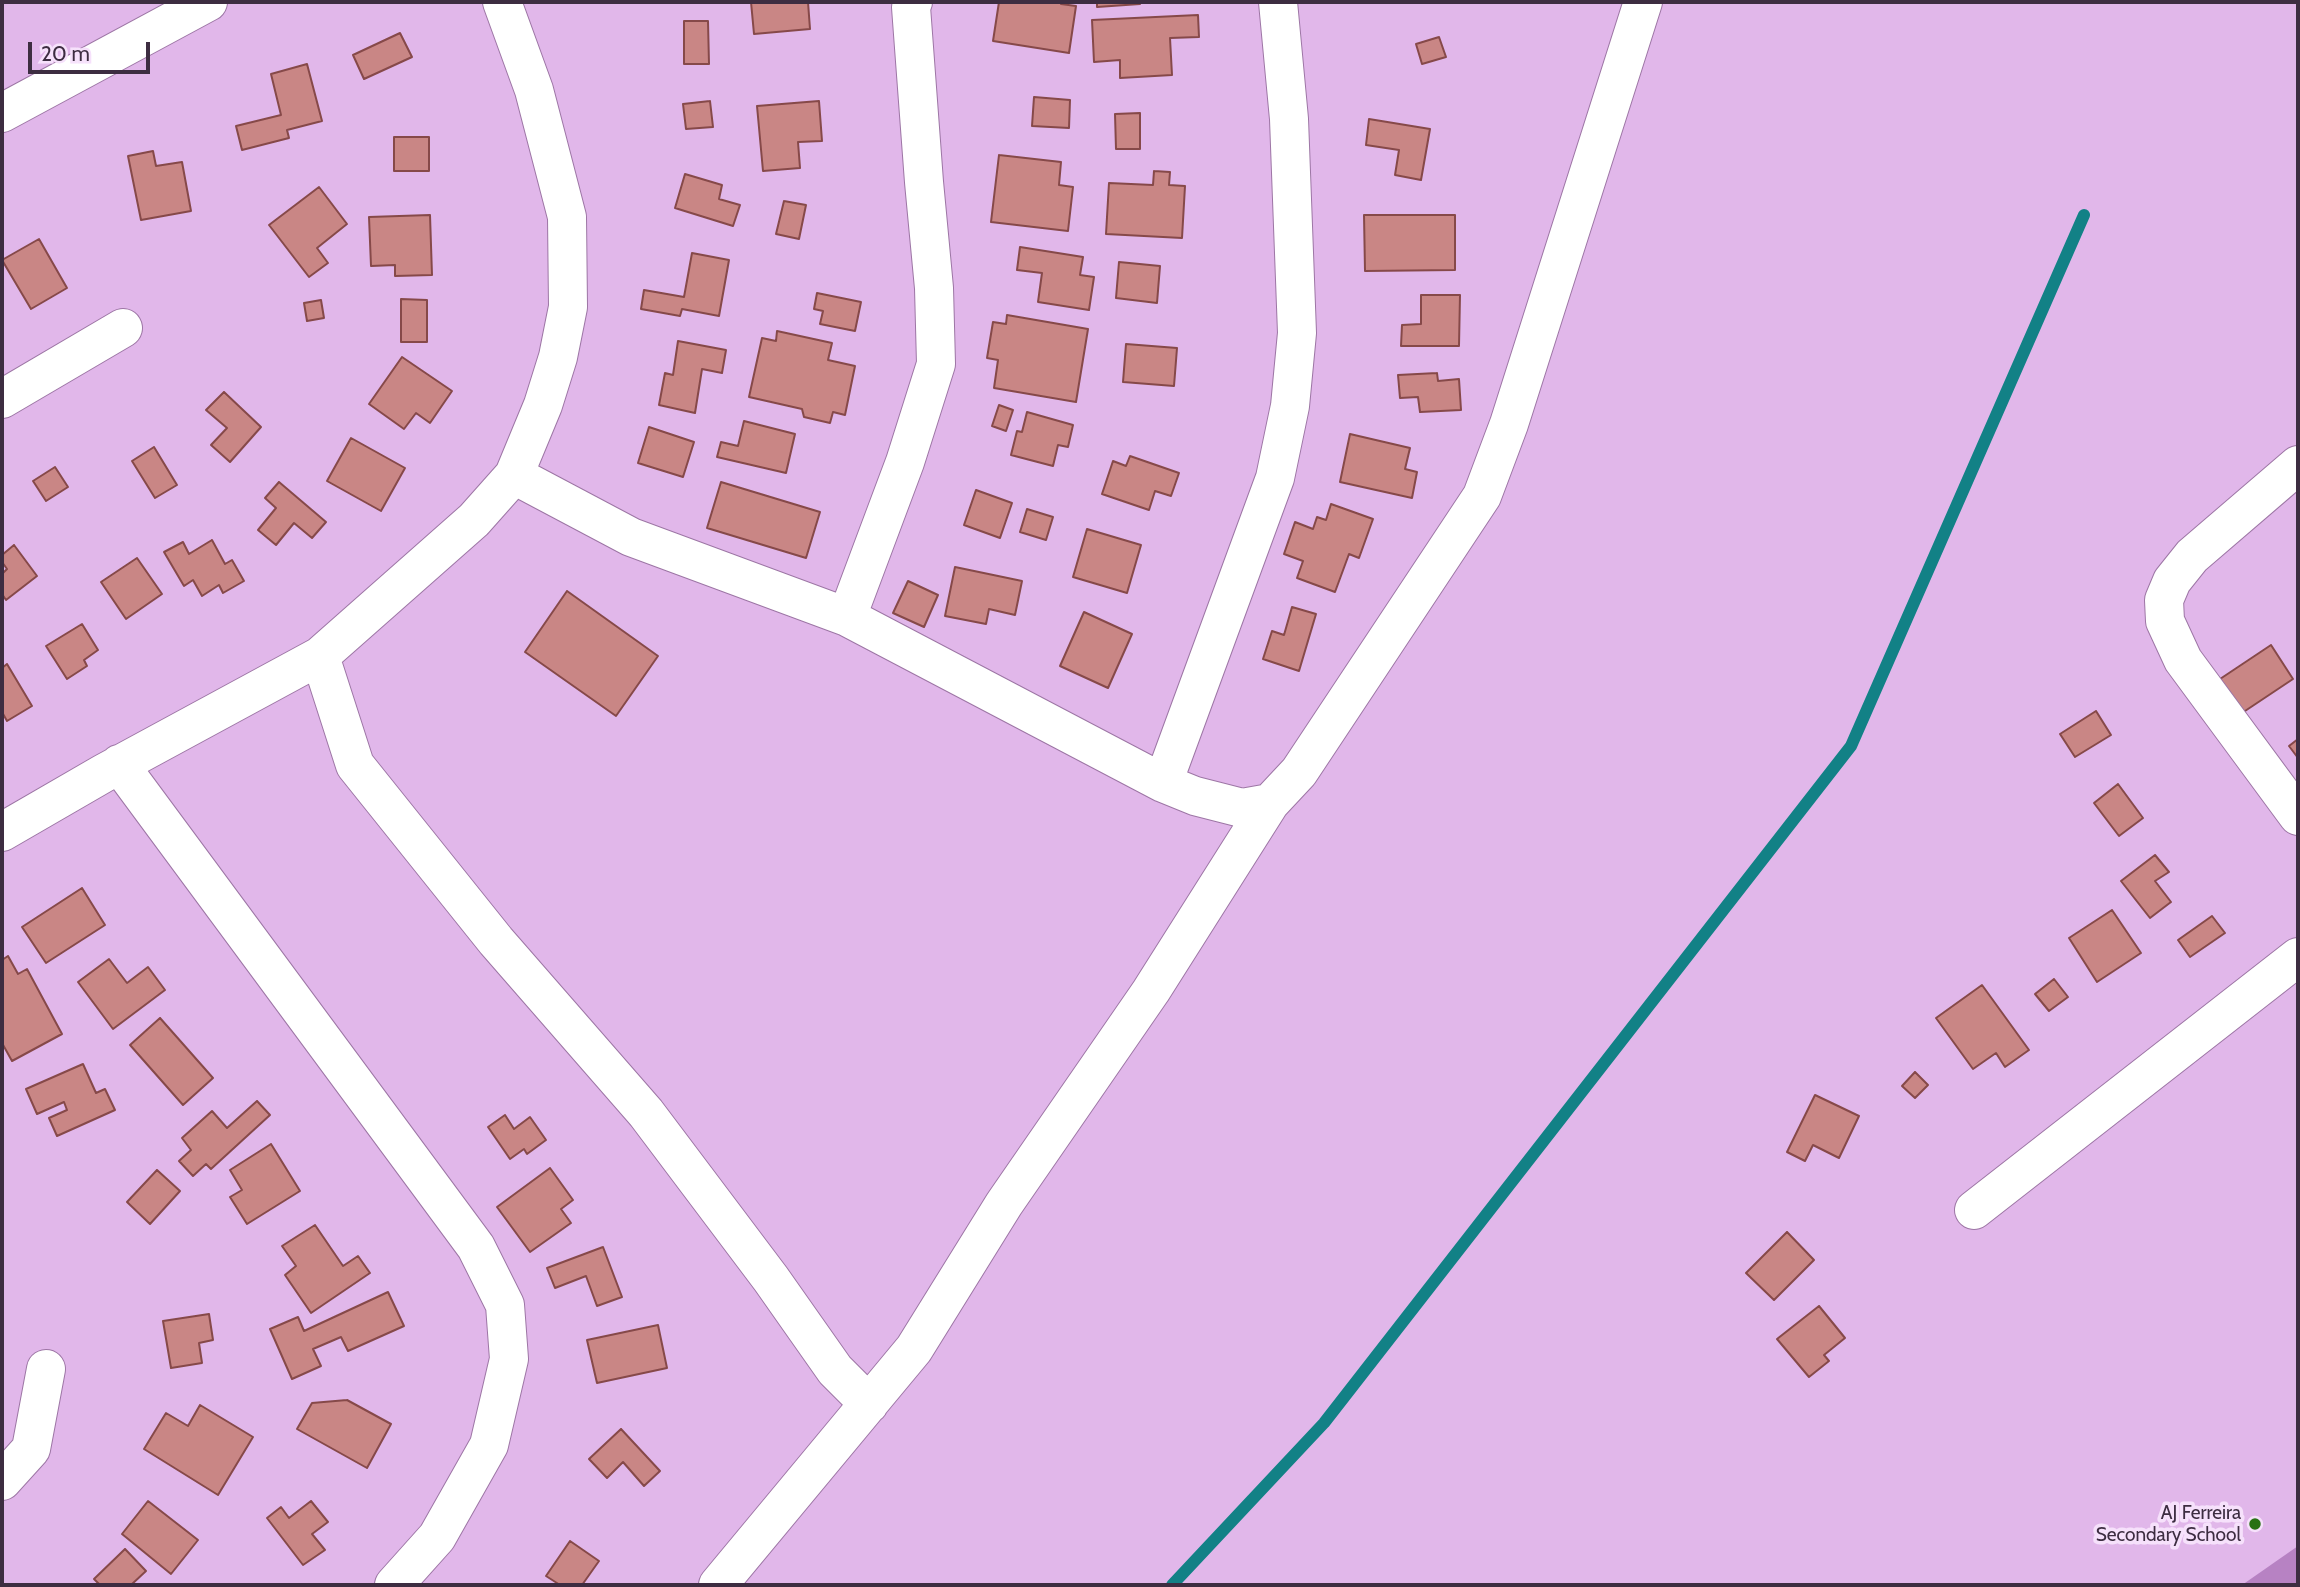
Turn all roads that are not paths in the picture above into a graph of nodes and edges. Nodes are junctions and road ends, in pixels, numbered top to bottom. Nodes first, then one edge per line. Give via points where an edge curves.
1 (208, 2) edge
2 (502, 2) edge
3 (913, 2) edge
4 (1278, 2) edge
5 (1643, 2) edge
6 (2, 113) edge
7 (123, 328) dead end
8 (2, 399) edge
9 (2298, 466) edge
10 (514, 475) junction
11 (847, 617) junction
12 (320, 656) junction
13 (119, 764) junction
14 (1163, 783) junction
15 (1270, 803) junction
16 (2298, 816) edge
17 (2, 832) edge
18 (2298, 957) edge
19 (1974, 1210) dead end
20 (46, 1369) dead end
21 (869, 1404) junction
22 (2, 1481) edge
23 (394, 1585) edge
24 (718, 1585) edge

1 - 6 street
2 - 10 street via 534,90 567,217 568,307 558,357
3 - 11 street via 936,363
4 - 14 street via 1289,119 1297,332 1290,406 1275,478
5 - 15 street via 1482,496 1299,772
7 - 8 street
9 - 16 street via 2192,556 2164,600 2165,621 2183,660
10 - 11 street via 631,537
10 - 12 street via 474,520
11 - 14 street
12 - 13 street
12 - 21 street via 355,765 496,941 646,1113 835,1370
13 - 17 street
13 - 23 street via 476,1247 505,1305 509,1359 489,1445 438,1537
14 - 15 street via 1242,808
15 - 21 street via 1152,990 1004,1204 914,1349
18 - 19 street
20 - 22 street via 31,1449
21 - 24 street

